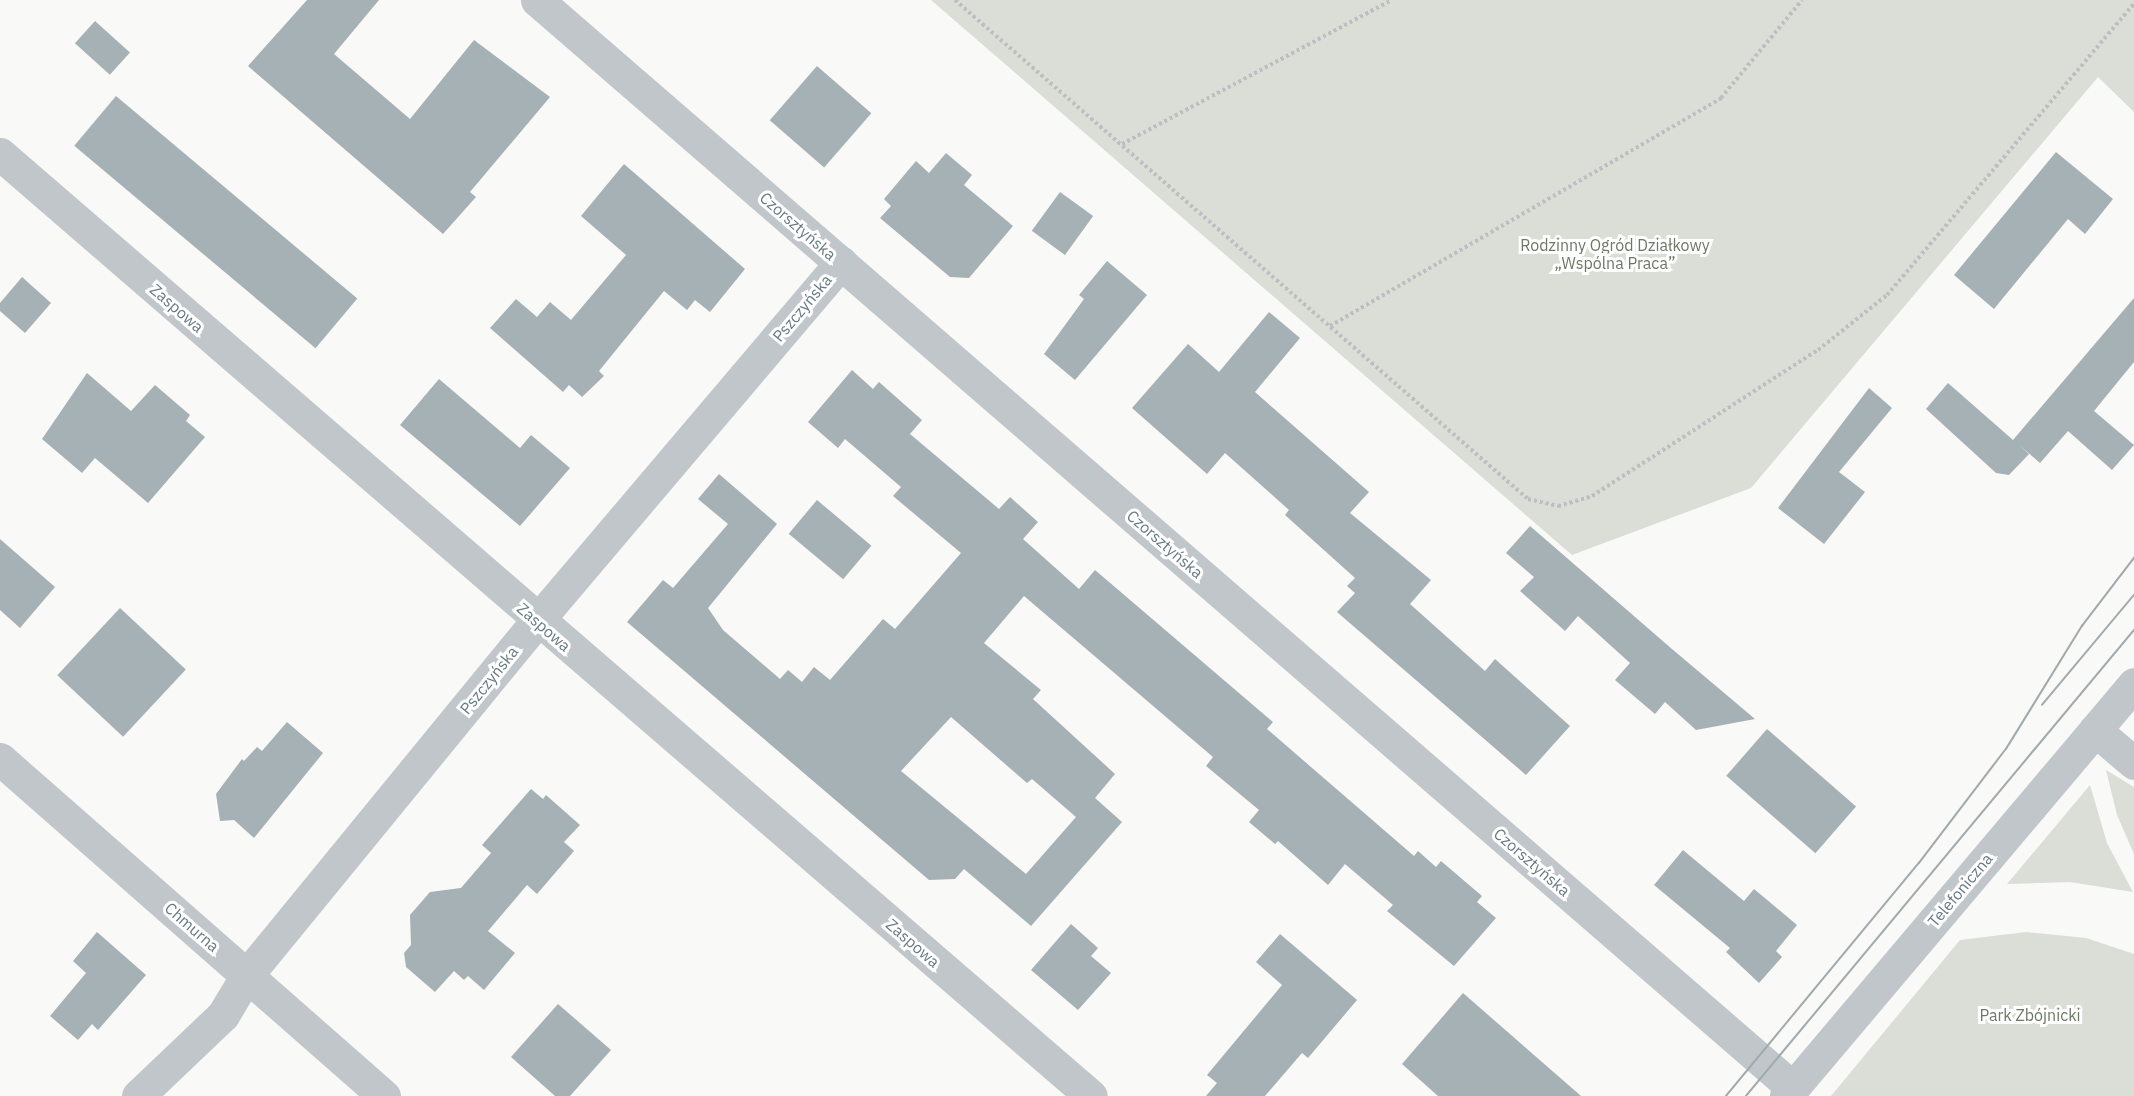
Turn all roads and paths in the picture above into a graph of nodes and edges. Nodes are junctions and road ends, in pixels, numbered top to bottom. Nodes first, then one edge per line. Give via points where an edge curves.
1 (537, 0) edge
2 (956, 0) edge
3 (1392, 0) edge
4 (1802, 0) edge
5 (2134, 4) edge
6 (1122, 144) junction
7 (0, 154) edge
8 (841, 263) junction
9 (1330, 326) junction
10 (537, 621) junction
11 (2134, 684) edge
12 (2095, 730) junction
13 (0, 759) edge
14 (2134, 763) edge
15 (247, 975) junction
16 (1790, 1092) edge
17 (138, 1096) edge
18 (384, 1096) edge
19 (1091, 1096) edge

1 - 8 street, Czorsztyńska
2 - 6 path
3 - 6 path
4 - 9 path via 1721,98
5 - 9 path via 1887,295 1818,350 1592,496 1558,506 1528,499
6 - 9 path
7 - 10 street, Zaspowa
8 - 10 street, Pszczyńska
8 - 16 street, Czorsztyńska
10 - 15 street, Pszczyńska
10 - 19 street, Zaspowa
11 - 12 street, Telefoniczna
12 - 14 street
12 - 16 street, Telefoniczna
13 - 15 street, Chmurna
15 - 17 street, Pszczyńska via 223,1015
15 - 18 street, Chmurna

